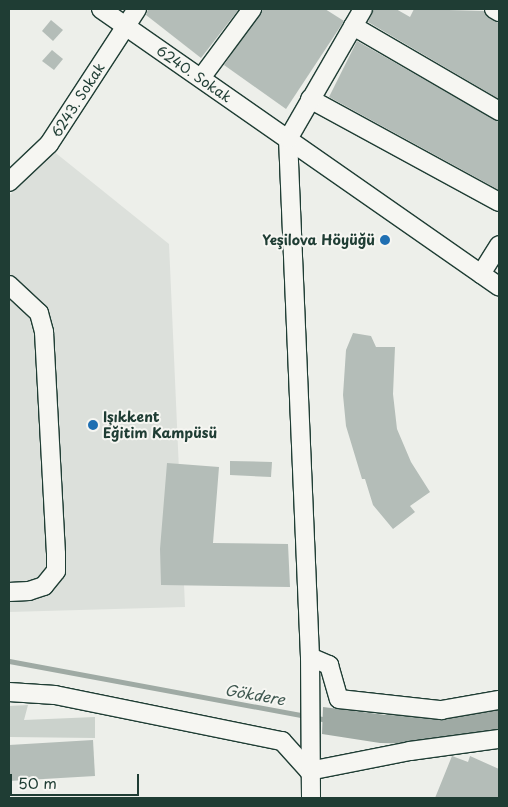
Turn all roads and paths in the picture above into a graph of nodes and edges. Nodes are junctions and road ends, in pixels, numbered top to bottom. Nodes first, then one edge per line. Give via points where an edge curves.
1 (101, 9) edge
2 (137, 9) edge
3 (252, 9) edge
4 (363, 9) edge
5 (494, 9) edge
6 (499, 12) edge
7 (126, 26) junction
8 (353, 26) junction
9 (201, 78) junction
10 (310, 99) junction
11 (499, 111) edge
12 (288, 139) junction
13 (9, 182) edge
14 (499, 202) edge
15 (499, 245) edge
16 (481, 274) junction
17 (9, 285) edge
18 (499, 287) edge
19 (9, 592) edge
20 (310, 657) junction
21 (9, 692) edge
22 (499, 700) edge
23 (499, 739) edge
24 (309, 771) junction
25 (311, 798) edge

1 - 7 street, 6240. Sokak
2 - 7 street, 6243. Sokak
3 - 9 street
4 - 8 street
5 - 6 street
7 - 9 street, 6240. Sokak
7 - 13 street, 6243. Sokak via 49,144
8 - 10 street
8 - 11 street
9 - 12 street, 6240. Sokak
10 - 12 street
10 - 14 street
12 - 16 street, 6240. Sokak
12 - 20 street
15 - 16 street
16 - 18 street, 6240. Sokak
17 - 19 street via 39,313 44,332 56,571 44,586
20 - 22 street via 329,665 339,699 441,710
20 - 24 street
21 - 24 street via 55,695 282,741
23 - 24 street via 410,751
24 - 25 street

